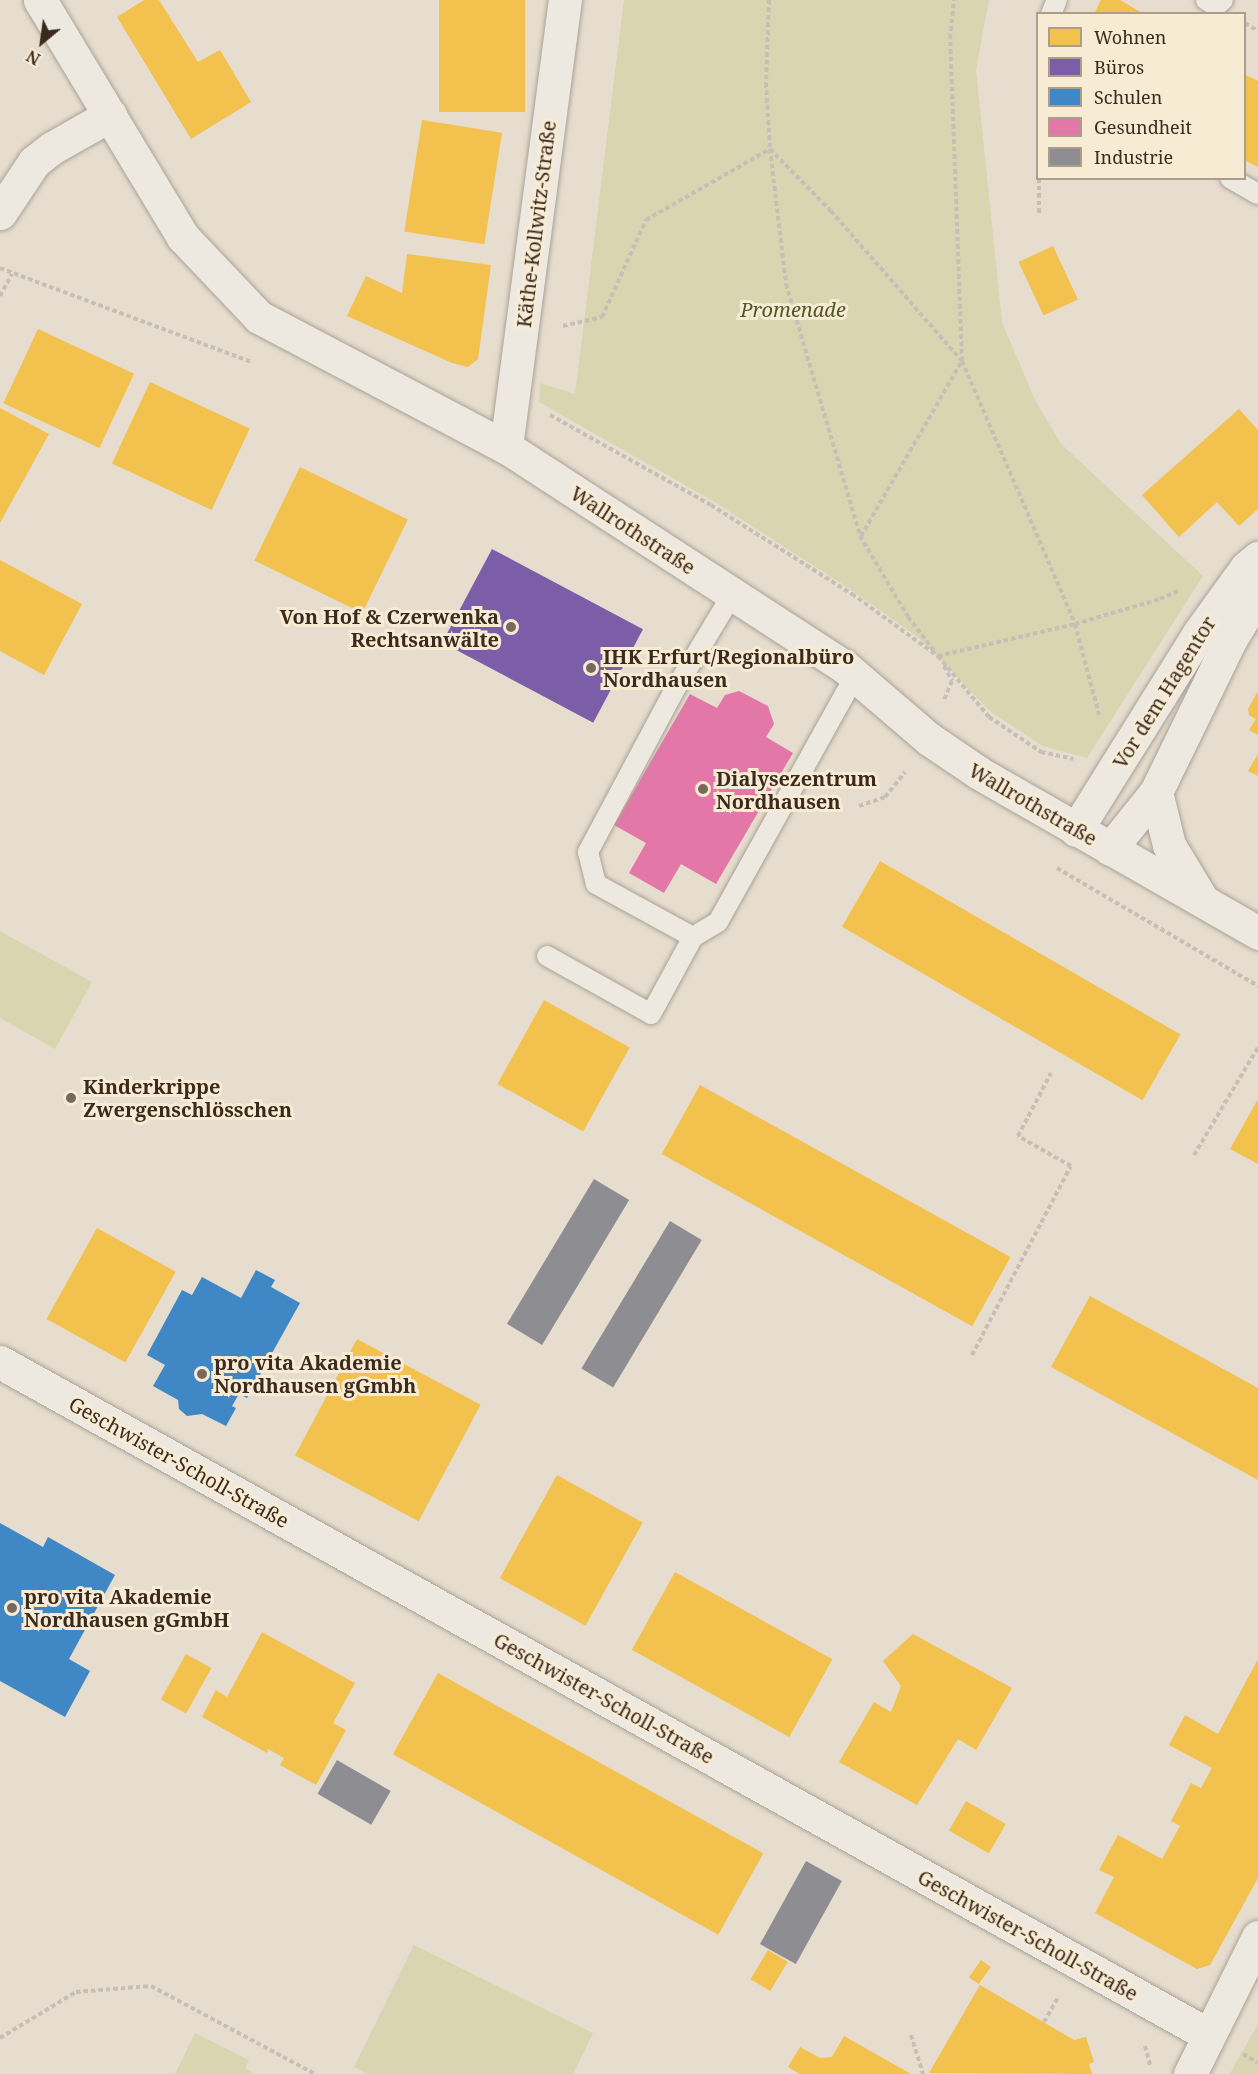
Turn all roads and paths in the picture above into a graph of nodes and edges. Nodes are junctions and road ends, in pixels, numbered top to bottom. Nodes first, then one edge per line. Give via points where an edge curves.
1 (40, 0) edge
2 (565, 0) edge
3 (769, 0) edge
4 (954, 0) edge
5 (1206, 0) edge
6 (1223, 0) edge
7 (110, 115) junction
8 (770, 149) junction
9 (1039, 180) edge
10 (1234, 180) edge
11 (1258, 194) edge
12 (0, 213) edge
13 (1039, 214) dead end
14 (0, 268) edge
15 (12, 274) junction
16 (0, 296) edge
17 (521, 336) junction
18 (962, 361) junction
19 (253, 362) dead end
20 (512, 408) junction
21 (506, 447) junction
22 (860, 536) junction
23 (1258, 558) edge
24 (1258, 594) edge
25 (732, 595) junction
26 (1161, 599) dead end
27 (1075, 624) junction
28 (938, 656) junction
29 (855, 676) junction
30 (1101, 720) dead end
31 (1077, 760) dead end
32 (910, 766) dead end
33 (1156, 792) junction
34 (859, 806) dead end
35 (1076, 830) junction
36 (1110, 849) junction
37 (1204, 902) junction
38 (1258, 933) edge
39 (693, 937) junction
40 (548, 956) dead end
41 (1258, 1047) edge
42 (1051, 1073) dead end
43 (1194, 1155) dead end
44 (972, 1355) dead end
45 (0, 1362) edge
46 (1258, 1937) edge
47 (1060, 1993) dead end
48 (1044, 2022) dead end
49 (1207, 2034) junction
50 (911, 2035) dead end
51 (0, 2038) edge
52 (315, 2074) edge
53 (923, 2074) edge
54 (1190, 2074) edge

1 - 7 street, Wallrothstraße
2 - 17 street, Käthe-Kollwitz-Straße
3 - 8 path via 766,83
4 - 18 path via 950,38
5 - 6 lane via 1216,6
7 - 12 street via 34,162
7 - 21 street, Wallrothstraße via 183,237 259,317
8 - 17 path via 646,220 602,317
8 - 18 path via 831,211
8 - 22 path via 786,284
9 - 13 path
10 - 11 lane
14 - 15 path
15 - 16 path
15 - 19 path
17 - 20 street, Käthe-Kollwitz-Straße
18 - 22 path
18 - 27 path
20 - 21 street, Käthe-Kollwitz-Straße
20 - 28 path via 541,411 711,505 852,594
21 - 25 street, Wallrothstraße
22 - 28 path via 908,617
23 - 35 street, Vor dem Hagentor via 1246,568 1199,633
24 - 33 street, Vor dem Hagentor via 1229,642
25 - 29 street, Wallrothstraße
25 - 39 lane via 675,689 588,852 596,884
26 - 27 path
27 - 28 path
27 - 30 path
28 - 31 path via 989,717 1041,752
29 - 35 street, Wallrothstraße via 929,739
29 - 39 lane via 718,922
32 - 34 path via 885,797
33 - 36 street, Vor dem Hagentor
33 - 37 street, Wallrothstraße via 1168,845
35 - 36 street, Wallrothstraße
36 - 37 street, Wallrothstraße
37 - 38 street, Wallrothstraße
39 - 40 lane via 651,1014
41 - 43 path
42 - 44 path via 1018,1136 1071,1166
45 - 49 street, Geschwister-Scholl-Straße
46 - 49 street
47 - 48 path
49 - 54 street
50 - 53 path
51 - 52 path via 76,1992 151,1986

